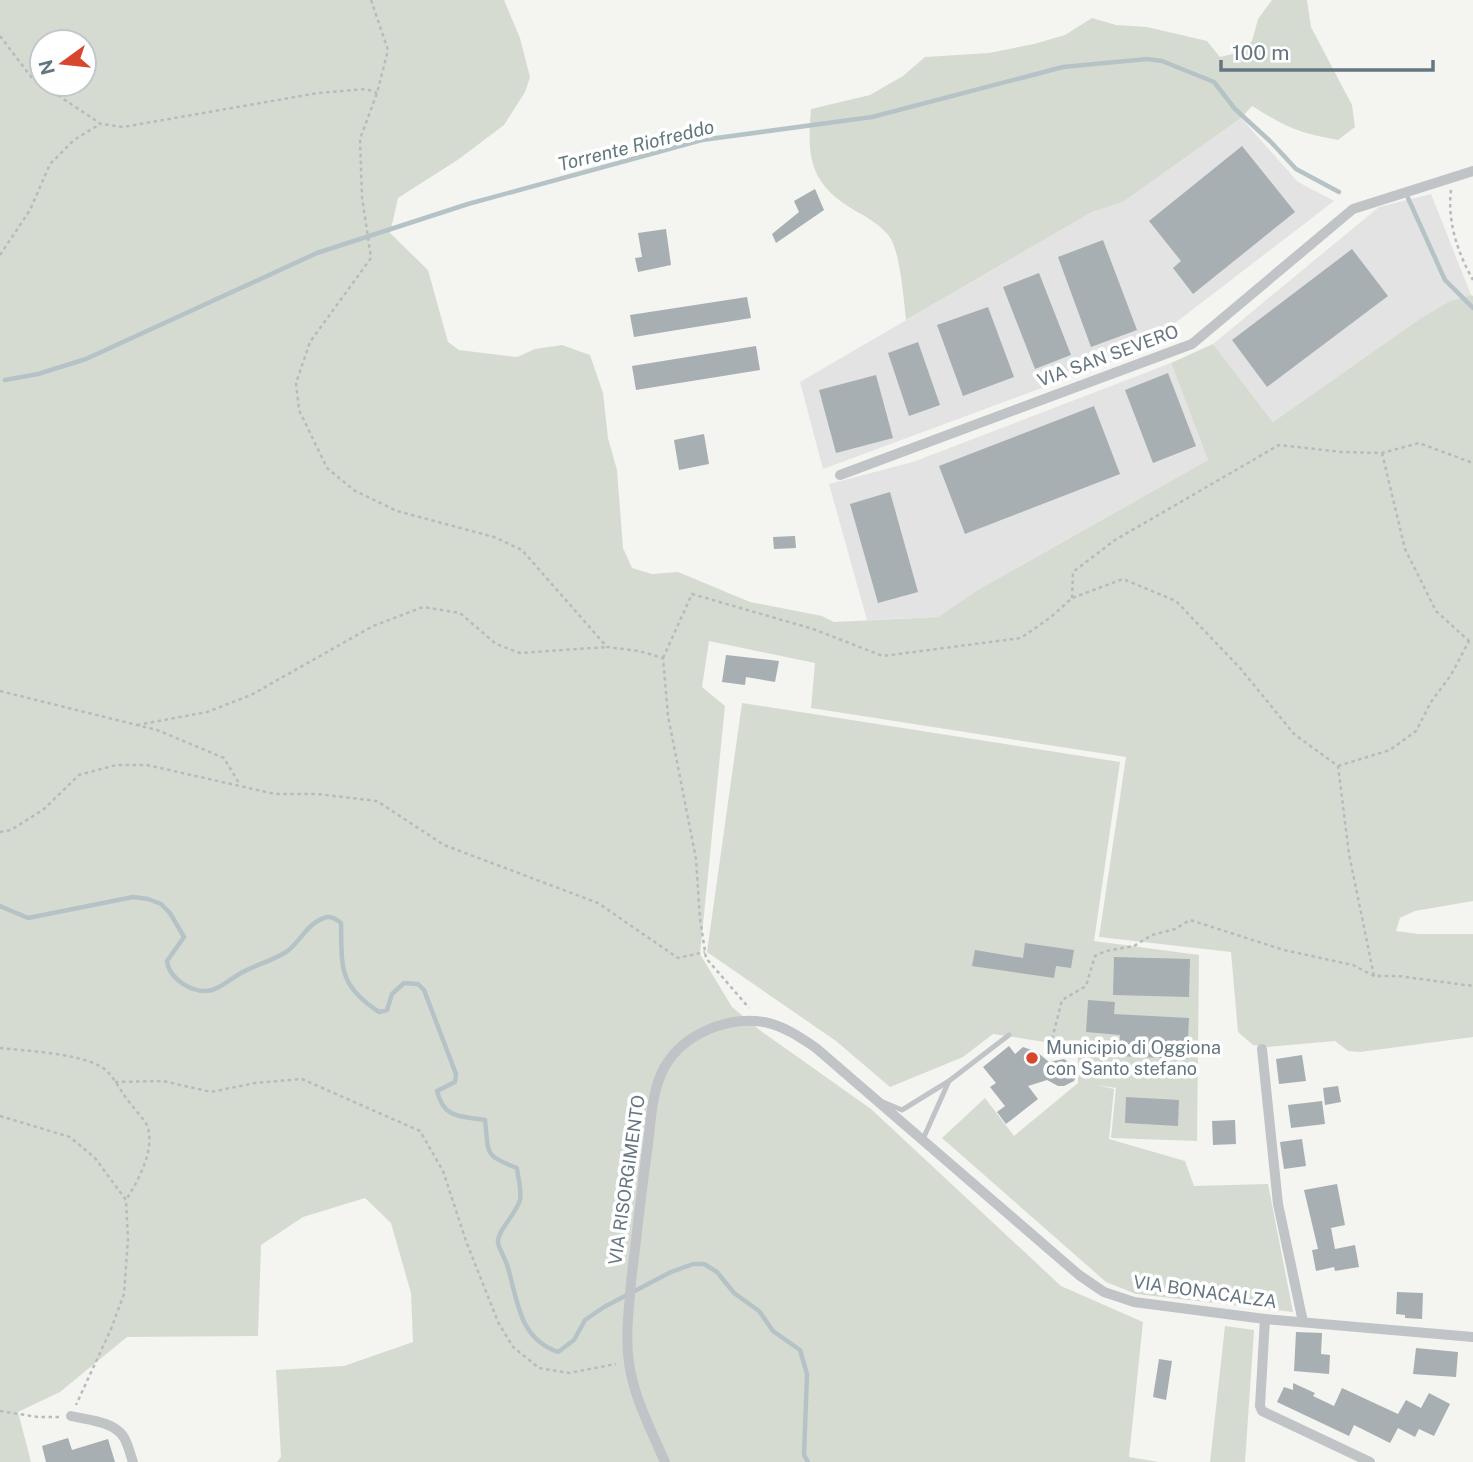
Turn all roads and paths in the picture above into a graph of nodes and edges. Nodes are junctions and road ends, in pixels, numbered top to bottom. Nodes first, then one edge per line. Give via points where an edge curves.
1 (371, 0) edge
2 (0, 36) edge
3 (377, 93) junction
4 (101, 124) junction
5 (1473, 171) edge
6 (1455, 177) junction
7 (0, 255) edge
8 (1473, 280) edge
9 (1382, 453) junction
10 (1473, 463) edge
11 (840, 474) dead end
12 (1072, 598) junction
13 (1471, 641) edge
14 (607, 647) junction
15 (663, 658) junction
16 (0, 691) edge
17 (137, 725) junction
18 (1338, 766) junction
19 (240, 785) junction
20 (0, 832) edge
21 (705, 952) junction
22 (1374, 976) junction
23 (1473, 986) edge
24 (759, 1022) junction
25 (1010, 1035) dead end
26 (1052, 1039) dead end
27 (0, 1048) edge
28 (1262, 1049) dead end
29 (949, 1082) junction
30 (116, 1083) junction
31 (877, 1100) junction
32 (0, 1116) edge
33 (922, 1140) junction
34 (126, 1200) junction
35 (1265, 1319) junction
36 (1303, 1322) junction
37 (1473, 1338) edge
38 (629, 1362) junction
39 (0, 1411) edge
40 (71, 1416) junction
41 (133, 1462) edge
42 (665, 1462) edge
43 (1370, 1462) edge

1 - 3 path via 388,50
2 - 4 path via 32,78
3 - 4 path via 366,89 318,93 123,127
3 - 14 path via 360,139 371,258 310,342 296,383 299,411 327,468 355,491 397,512 494,537 522,550
4 - 7 path via 74,140 50,164 30,210
5 - 6 street, VIA SAN SEVERO
6 - 8 path via 1449,209 1464,265
6 - 11 street, VIA SAN SEVERO via 1353,209 1192,344
9 - 10 path via 1419,443
9 - 12 path via 1279,444 1115,540 1073,572
9 - 13 path via 1405,549 1436,611
12 - 15 path via 1021,638 883,656 813,629 692,594
12 - 18 path via 1123,579 1176,601 1294,734
13 - 18 path via 1416,731 1390,750
14 - 15 path
14 - 17 path via 520,653 496,644 460,613 423,607 373,626 251,695 207,712
15 - 21 path via 668,716 696,859
16 - 17 path
17 - 19 path via 224,758
18 - 22 path via 1349,854
19 - 20 path via 146,765 116,765 79,775 44,809
19 - 21 path via 275,794 377,801 444,845 598,903 678,958
21 - 24 path
22 - 23 path
22 - 26 path via 1353,965 1284,950 1189,920 1134,946 1095,956 1086,986 1062,1000
24 - 31 street, VIA RISORGIMENTO via 800,1037
24 - 38 street, VIA RISORGIMENTO via 710,1028 682,1046 663,1069 655,1097 632,1273
25 - 29 lane
27 - 30 path via 63,1055 102,1067
28 - 36 street via 1278,1204
29 - 31 lane via 902,1110
29 - 33 lane
30 - 34 path via 147,1125 149,1152 141,1177
30 - 38 path via 163,1081 211,1092 302,1079 420,1131 443,1171 470,1252 513,1347 539,1368 569,1373
31 - 33 street, VIA BONACALZA
32 - 34 path via 70,1137 95,1158
33 - 35 street, VIA BONACALZA via 1104,1292 1134,1302
34 - 40 path via 124,1294
35 - 36 street, VIA BONACALZA
35 - 43 street via 1262,1411
36 - 37 street, VIA BONACALZA
38 - 42 street, VIA RISORGIMENTO via 640,1407
39 - 40 path
40 - 41 street via 116,1430

